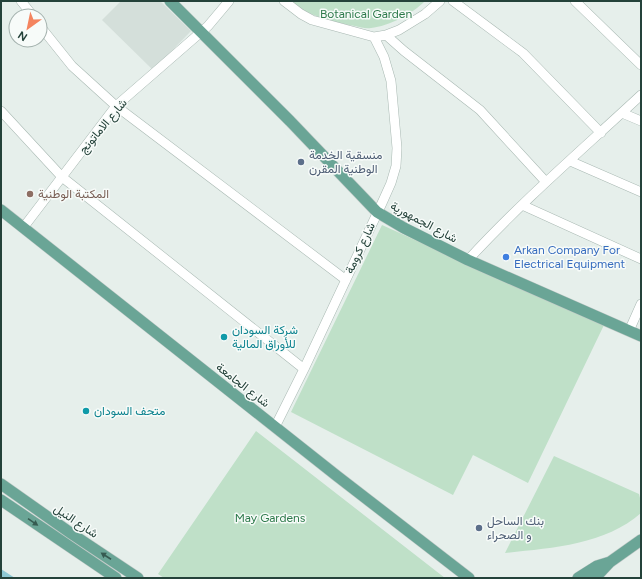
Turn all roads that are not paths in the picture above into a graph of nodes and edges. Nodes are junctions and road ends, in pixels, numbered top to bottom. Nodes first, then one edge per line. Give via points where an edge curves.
1 (170, 1) edge
2 (229, 1) edge
3 (284, 1) edge
4 (440, 1) edge
5 (453, 1) edge
6 (575, 1) edge
7 (200, 32) junction
8 (386, 35) junction
9 (48, 36) edge
10 (374, 37) junction
11 (641, 65) edge
12 (641, 95) edge
13 (116, 106) junction
14 (1, 111) edge
15 (622, 113) junction
16 (641, 121) edge
17 (601, 133) junction
18 (570, 161) junction
19 (62, 177) junction
20 (546, 182) junction
21 (641, 192) edge
22 (522, 205) junction
23 (1, 210) edge
24 (377, 212) junction
25 (24, 228) junction
26 (641, 259) edge
27 (468, 260) junction
28 (346, 280) junction
29 (641, 304) edge
30 (629, 331) junction
31 (641, 336) edge
32 (304, 369) junction
33 (275, 427) junction
34 (1, 484) edge
35 (17, 496) junction
36 (1, 500) edge
37 (12, 507) junction
38 (641, 540) edge
39 (610, 562) junction
40 (116, 578) edge
41 (138, 578) edge
42 (469, 578) edge
43 (578, 578) edge
44 (595, 578) edge

1 - 7 main road, شارع الجمهورية
2 - 7 street, شارع الاماتونج via 215,19
3 - 10 street via 312,20
4 - 8 street via 425,14
5 - 17 street via 523,53
6 - 11 street
7 - 13 street, شارع الاماتونج
7 - 24 main road, شارع الجمهورية
8 - 10 street
8 - 20 street via 480,110
9 - 13 street via 66,60
10 - 24 street, شارع كرومة via 384,57 391,81 397,148 396,166 391,183
12 - 15 street
13 - 19 street, شارع الاماتونج
13 - 28 street
14 - 19 street
15 - 16 street
15 - 17 street
17 - 18 street
18 - 20 street
18 - 21 street
19 - 25 street, شارع الاماتونج
19 - 32 street
20 - 22 street
22 - 26 street
22 - 27 street
23 - 25 main road, شارع الجامعة
24 - 27 main road, شارع الجمهورية
24 - 28 street, شارع كرومة
25 - 33 main road, شارع الجامعة
27 - 30 main road, شارع الجمهورية
28 - 32 street, شارع كرومة
29 - 30 street
30 - 31 main road, شارع الجمهورية
32 - 33 street, شارع كرومة
33 - 42 main road, شارع الجامعة
34 - 35 main road, شارع النيل
35 - 37 main road
41 -> 35 main road, شارع النيل
36 - 37 main road, شارع النيل
37 -> 40 main road, شارع النيل
38 - 39 main road
39 - 43 main road via 597,566
39 - 44 main road

